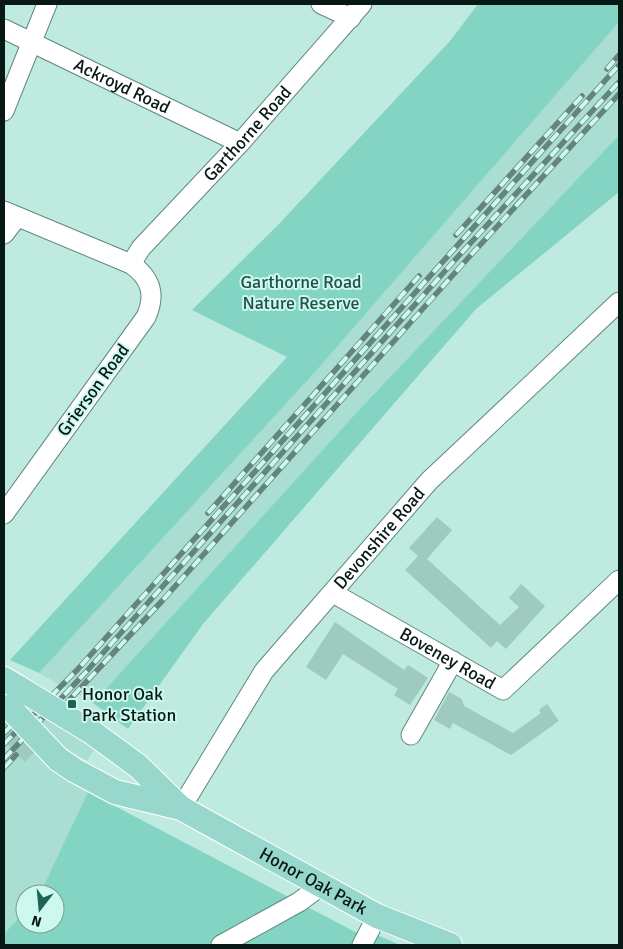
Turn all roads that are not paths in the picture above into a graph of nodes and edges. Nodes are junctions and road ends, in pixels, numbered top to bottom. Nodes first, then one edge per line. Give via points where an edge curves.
1 (47, 4) edge
2 (321, 4) edge
3 (357, 11) edge
4 (4, 29) edge
5 (32, 41) junction
6 (4, 111) edge
7 (240, 143) junction
8 (10, 214) edge
9 (4, 234) edge
10 (132, 264) junction
11 (619, 302) edge
12 (4, 514) edge
13 (619, 580) edge
14 (333, 593) junction
15 (453, 661) junction
16 (9, 694) edge
17 (412, 735) dead end
18 (181, 808) junction
19 (322, 885) junction
20 (377, 916) junction
21 (221, 945) edge
22 (362, 945) edge
23 (450, 945) edge

1 - 5 street
2 - 3 street
3 - 7 street, Garthorne Road
4 - 5 street, Ackroyd Road
5 - 6 street
5 - 7 street, Ackroyd Road
7 - 10 street, Garthorne Road via 148,241
8 - 9 street
8 - 10 street
10 - 12 street, Grierson Road via 142,271 151,288 146,317
11 - 14 street, Devonshire Road via 429,481
13 - 15 street, Boveney Road via 504,690
14 - 15 street, Boveney Road
14 - 18 street, Devonshire Road via 264,671
15 - 17 street
16 - 18 main road, Honor Oak Park, bridge via 93,733 138,766
16 - 18 main road, Honor Oak Park, bridge via 58,759 74,770 115,792
18 - 19 main road, Honor Oak Park
19 - 20 main road, Honor Oak Park
19 - 21 street via 299,902
20 - 22 street
20 - 23 main road, Honor Oak Park

